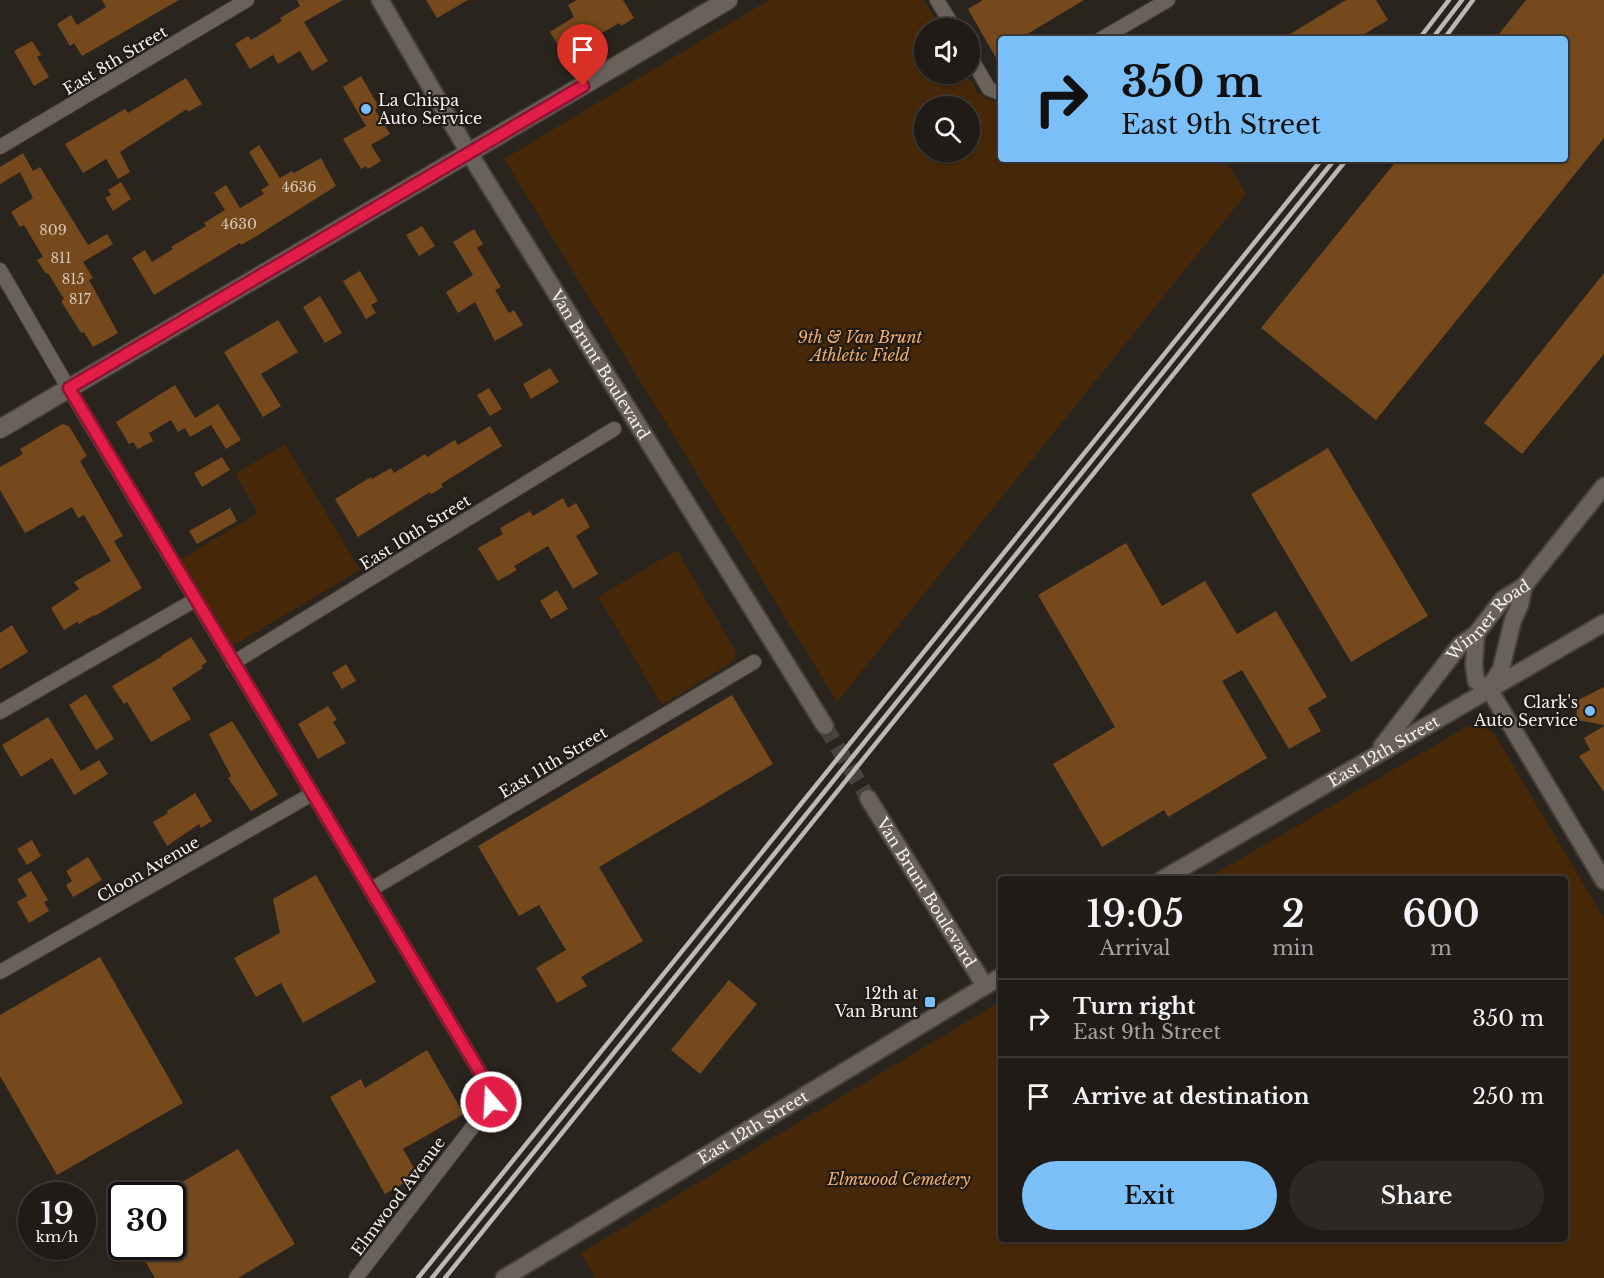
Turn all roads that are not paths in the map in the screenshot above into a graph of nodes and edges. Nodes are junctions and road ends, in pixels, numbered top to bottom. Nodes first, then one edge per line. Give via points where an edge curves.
1 (247, 0) edge
2 (380, 0) edge
3 (728, 0) edge
4 (937, 0) edge
5 (1168, 0) edge
6 (948, 18) edge
7 (1106, 36) edge
8 (980, 74) edge
9 (998, 93) edge
10 (0, 147) edge
11 (469, 153) junction
12 (0, 270) edge
13 (69, 388) junction
14 (0, 429) edge
15 (614, 429) dead end
16 (1604, 486) edge
17 (1524, 586) junction
18 (195, 600) junction
19 (1604, 623) edge
20 (1476, 634) junction
21 (754, 662) dead end
22 (234, 663) junction
23 (1489, 689) junction
24 (0, 712) edge
25 (825, 726) tunnel mouth
26 (1376, 754) junction
27 (312, 794) junction
28 (868, 798) tunnel mouth
29 (1168, 876) edge
30 (1604, 881) edge
31 (370, 890) junction
32 (0, 972) edge
33 (998, 978) edge
34 (985, 986) junction
35 (356, 1278) edge
36 (504, 1278) edge

1 - 10 street, East 8th Street
2 - 11 street, Van Brunt Boulevard
3 - 11 main road
4 - 6 street
5 - 7 street
8 - 9 street via 989,89
11 - 13 main road
11 - 25 street, Van Brunt Boulevard
12 - 13 street, Elmwood Avenue
13 - 14 main road
13 - 18 street, Elmwood Avenue
15 - 22 street, East 10th Street
16 - 17 street, Winner Road
17 - 20 street, Winner Road via 1503,599
17 - 23 street via 1501,669
18 - 22 street, Elmwood Avenue
18 - 24 street
19 - 23 street, East 12th Street
20 - 23 street via 1476,681
20 - 26 street, Winner Road via 1460,645
21 - 31 street, East 11th Street
22 - 27 street, Elmwood Avenue
23 - 26 street, East 12th Street
23 - 30 street
26 - 29 street, East 12th Street
27 - 31 street, Elmwood Avenue
27 - 32 street, Cloon Avenue
28 - 34 street, Van Brunt Boulevard
31 - 35 street, Elmwood Avenue via 489,1087 491,1102
33 - 34 street, East 12th Street
34 - 36 street, East 12th Street

